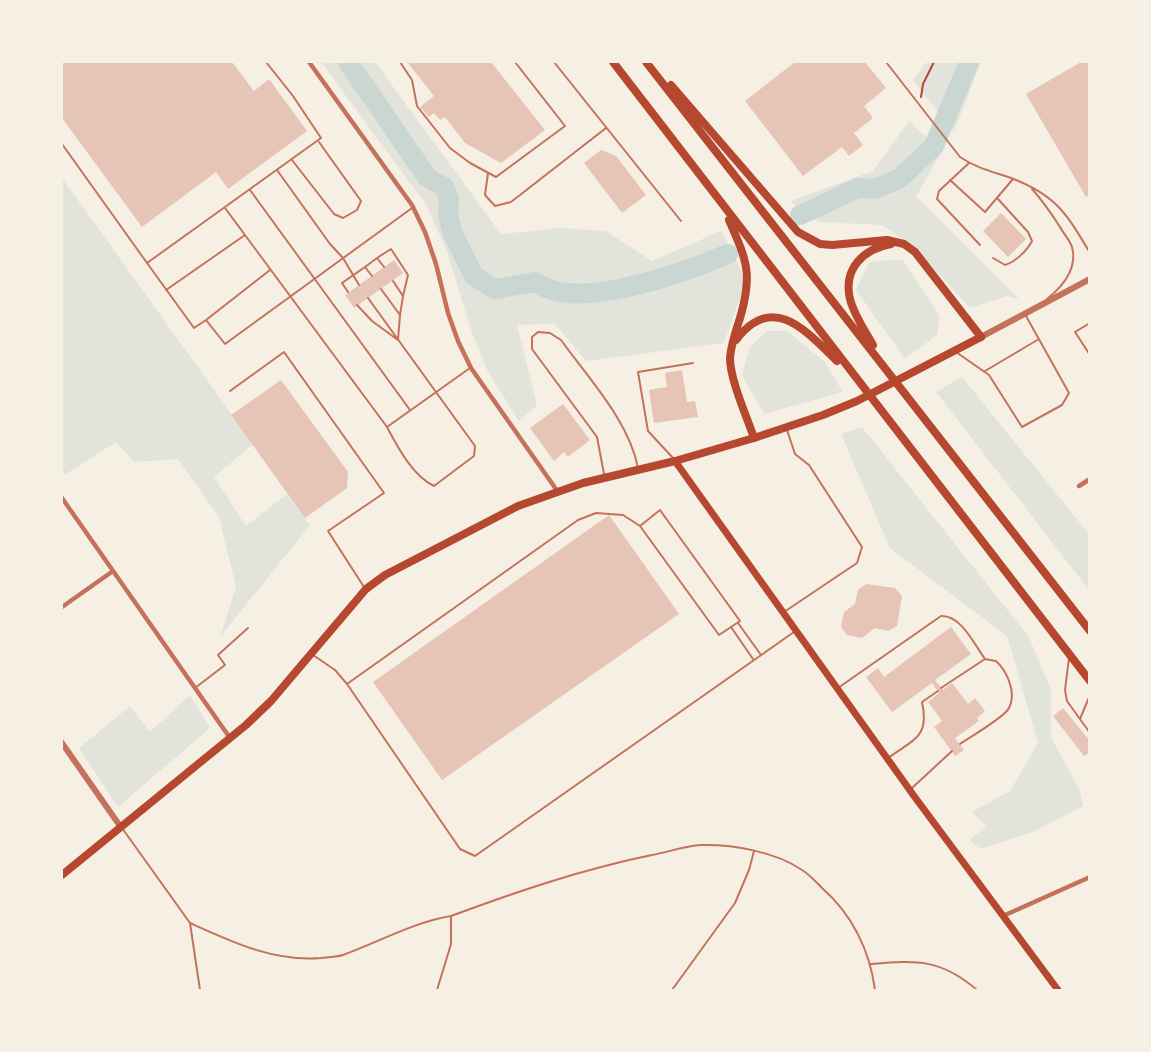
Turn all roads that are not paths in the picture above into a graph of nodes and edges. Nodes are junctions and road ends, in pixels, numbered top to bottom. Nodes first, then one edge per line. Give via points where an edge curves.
1 (266, 62) edge
2 (309, 62) edge
3 (400, 62) edge
4 (515, 62) edge
5 (554, 62) edge
6 (613, 62) edge
7 (646, 62) edge
8 (651, 62) edge
9 (886, 62) edge
10 (606, 128) junction
11 (318, 141) junction
12 (62, 144) edge
13 (292, 159) junction
14 (969, 163) junction
15 (277, 170) junction
16 (488, 173) junction
17 (1013, 179) junction
18 (951, 180) junction
19 (1030, 187) junction
20 (250, 190) junction
21 (998, 199) junction
22 (723, 206) junction
23 (413, 207) junction
24 (225, 208) junction
25 (681, 221) dead end
26 (245, 235) junction
27 (904, 244) junction
28 (980, 245) dead end
29 (1089, 253) edge
30 (343, 258) junction
31 (377, 258) junction
32 (993, 258) dead end
33 (147, 263) junction
34 (365, 267) junction
35 (384, 267) dead end
36 (270, 270) junction
37 (353, 275) junction
38 (372, 276) dead end
39 (315, 279) junction
40 (1089, 279) edge
41 (393, 281) dead end
42 (359, 285) dead end
43 (381, 289) dead end
44 (166, 290) junction
45 (348, 292) dead end
46 (404, 296) junction
47 (290, 298) junction
48 (368, 298) dead end
49 (357, 305) dead end
50 (1038, 306) junction
51 (1025, 313) junction
52 (400, 315) junction
53 (206, 320) junction
54 (1089, 323) edge
55 (981, 337) junction
56 (1039, 339) junction
57 (398, 340) junction
58 (732, 345) junction
59 (954, 351) junction
60 (1089, 355) edge
61 (693, 363) dead end
62 (471, 368) junction
63 (887, 369) junction
64 (984, 372) junction
65 (860, 383) junction
66 (230, 391) dead end
67 (435, 393) junction
68 (410, 410) junction
69 (387, 428) junction
70 (786, 428) junction
71 (754, 438) junction
72 (675, 460) junction
73 (638, 468) junction
74 (604, 477) junction
75 (1089, 479) edge
76 (1078, 486) dead end
77 (558, 492) junction
78 (62, 498) edge
79 (640, 526) junction
80 (113, 571) junction
81 (366, 589) junction
82 (62, 607) edge
83 (784, 612) junction
84 (737, 623) junction
85 (248, 627) dead end
86 (731, 627) junction
87 (796, 630) junction
88 (1089, 631) edge
89 (311, 654) junction
90 (761, 655) junction
91 (1070, 655) junction
92 (985, 659) junction
93 (753, 660) junction
94 (1089, 681) edge
95 (347, 684) junction
96 (195, 688) junction
97 (838, 688) junction
98 (1089, 695) edge
99 (1080, 719) junction
100 (1089, 733) edge
101 (230, 738) junction
102 (62, 743) edge
103 (960, 744) dead end
104 (952, 752) dead end
105 (888, 758) junction
106 (910, 790) junction
107 (120, 826) junction
108 (754, 851) junction
109 (62, 875) edge
110 (1089, 877) edge
111 (451, 916) junction
112 (1003, 916) junction
113 (190, 923) junction
114 (870, 964) junction
115 (200, 990) edge
116 (437, 990) edge
117 (672, 990) edge
118 (875, 990) edge
119 (977, 990) edge
120 (1058, 990) edge

1 - 11 lane via 316,130 321,138
2 - 23 street
3 - 16 lane via 412,80 417,106 450,148
4 - 16 lane via 565,126 496,177
5 - 10 lane
6 - 22 highway
7 - 63 highway
8 - 27 highway via 807,239 826,244 888,240
9 - 14 lane via 960,157
10 - 16 lane via 511,202 495,206 485,195
10 - 25 lane
11 - 13 lane
11 - 13 lane via 361,201 357,210 343,218 334,214
12 - 33 lane
13 - 15 lane
14 - 17 lane
14 - 18 lane
15 - 20 lane
15 - 30 lane
17 - 19 lane
17 - 21 lane
18 - 21 lane via 985,212
18 - 28 lane via 939,191 937,199
19 - 29 lane via 1058,205
19 - 50 lane via 1072,246 1068,276
20 - 24 lane
20 - 39 lane
21 - 32 lane via 1032,241 1012,263 1005,265
22 - 58 highway via 743,251 748,277
22 - 65 highway
23 - 30 lane
23 - 62 street via 436,264 448,314
24 - 26 lane
24 - 33 lane
26 - 36 lane
26 - 44 lane
27 - 55 highway via 915,252
27 - 63 highway via 878,246 864,254 855,263 848,286 850,301
30 - 37 lane
30 - 39 lane
31 - 34 lane
31 - 35 lane
31 - 46 lane via 391,249 408,275
33 - 44 lane
34 - 37 lane
34 - 38 lane
36 - 47 lane
36 - 53 lane
37 - 42 lane
37 - 45 lane via 342,283
39 - 47 lane
39 - 68 lane
40 - 50 street
41 - 46 lane
43 - 52 lane
44 - 53 lane via 194,328
46 - 52 lane
47 - 53 lane via 225,344
47 - 69 lane
48 - 57 lane
49 - 57 lane
50 - 51 street
51 - 55 street
51 - 56 lane
52 - 57 lane
54 - 60 lane via 1075,332
55 - 59 main road
56 - 64 lane
56 - 64 lane via 1069,393 1062,405 1022,427
57 - 67 lane
58 - 65 highway via 748,327 760,321 788,319 801,326
58 - 71 highway via 732,373
59 - 64 lane
59 - 70 main road via 857,400
61 - 72 lane via 638,372 648,431
62 - 67 lane
62 - 77 street
63 - 88 highway
65 - 91 highway
66 - 81 lane via 284,352 384,493 328,531
67 - 68 lane
67 - 69 lane via 475,446 474,456 434,486 425,482
68 - 69 lane
70 - 71 main road
70 - 83 lane via 795,454 809,465 862,547 857,563
71 - 72 main road
72 - 73 main road
72 - 83 main road
73 - 74 main road
73 - 74 lane via 621,424 561,340 538,332 530,341 532,349 597,437
74 - 77 main road
75 - 76 street
77 - 81 main road via 518,506 470,530
78 - 80 street
79 - 84 lane via 660,510 740,621
79 - 86 lane via 719,635
79 - 95 lane via 623,515 596,513 578,520
80 - 82 street
80 - 96 street
81 - 89 main road
83 - 87 main road
84 - 86 lane
84 - 90 lane
85 - 96 lane via 218,655 225,665
86 - 93 lane
87 - 90 lane
87 - 97 main road
89 - 95 lane via 335,670
89 - 101 main road via 271,701
90 - 93 lane
91 - 94 highway
91 - 99 lane via 1065,690
92 - 97 lane via 959,623 941,616
92 - 103 lane via 1000,664 1009,681 1009,709
92 - 105 lane via 922,702 926,725
93 - 95 lane via 476,856 460,849
96 - 101 street
97 - 105 main road
98 - 99 lane
99 - 100 lane
101 - 107 main road
102 - 107 street
104 - 106 lane
105 - 106 main road
106 - 112 main road
107 - 109 main road
107 - 113 lane
108 - 111 lane via 700,845 626,860 509,894
108 - 114 lane via 802,870 837,901 865,946
108 - 117 lane via 735,903
110 - 112 street
111 - 113 lane via 340,956 312,958 278,957
111 - 116 lane via 451,944
112 - 120 main road
113 - 115 lane
114 - 118 lane
114 - 119 lane via 912,961 938,966 961,976

